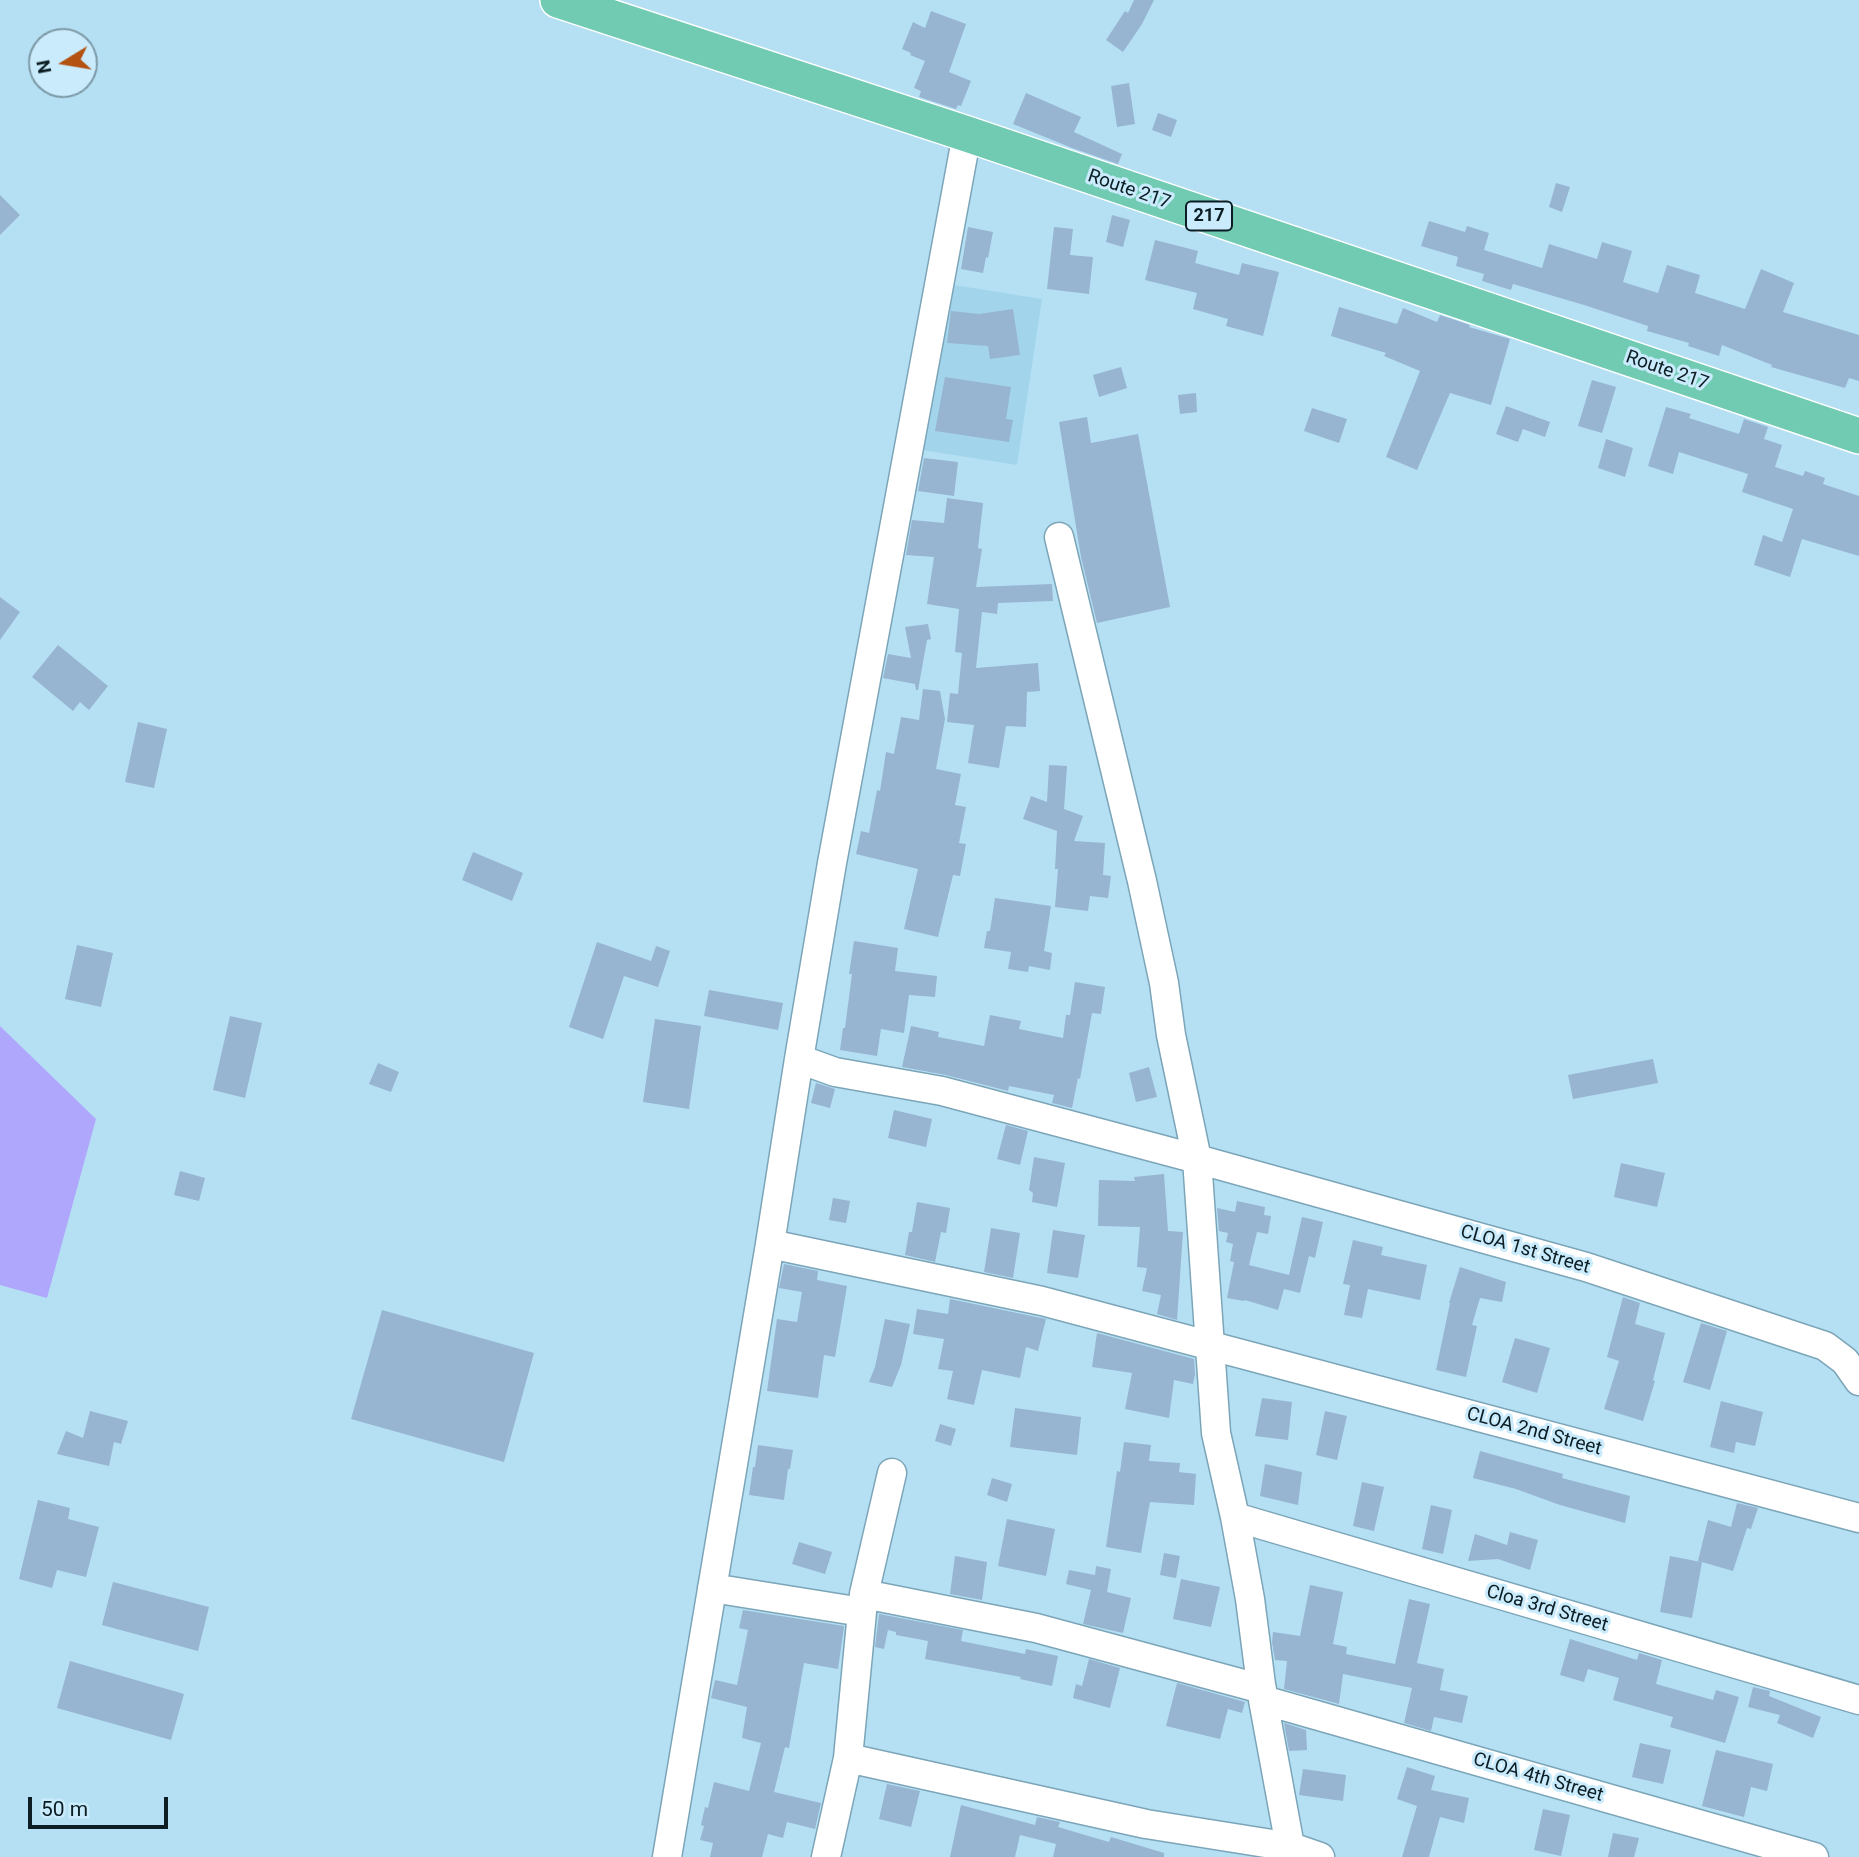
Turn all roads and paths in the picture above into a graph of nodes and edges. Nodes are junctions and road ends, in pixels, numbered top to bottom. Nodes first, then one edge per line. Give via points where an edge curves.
1 (558, 0) edge
2 (967, 134) junction
3 (1859, 436) edge
4 (1059, 537) dead end
5 (799, 1059) junction
6 (1197, 1158) junction
7 (770, 1244) junction
8 (1209, 1346) junction
9 (1852, 1371) edge
10 (892, 1472) dead end
11 (1235, 1517) junction
12 (1859, 1518) edge
13 (712, 1588) junction
14 (863, 1603) junction
15 (1263, 1694) junction
16 (1859, 1700) edge
17 (848, 1758) junction
18 (1291, 1852) edge
19 (667, 1857) edge
20 (825, 1857) edge
21 (1320, 1857) edge
22 (1814, 1857) edge

1 - 2 main road, Route 217 / 217
2 - 3 main road, Route 217 / 217
2 - 5 street
4 - 6 street via 1142,881
5 - 6 street, CLOA 1st Street via 835,1072 942,1091
5 - 7 street
6 - 8 street
6 - 9 street, CLOA 1st Street via 1586,1267 1825,1346
7 - 8 street, CLOA 2nd Street via 1030,1298
7 - 13 street
8 - 11 street via 1216,1433
8 - 12 street, CLOA 2nd Street
10 - 14 street
11 - 15 street
11 - 16 street, Cloa 3rd Street
13 - 14 street, CLOA 4th Street
13 - 19 street
14 - 15 street, CLOA 4th Street via 1036,1628
14 - 17 street
15 - 18 street
15 - 22 street, CLOA 4th Street
17 - 18 street
17 - 20 street
18 - 21 street

